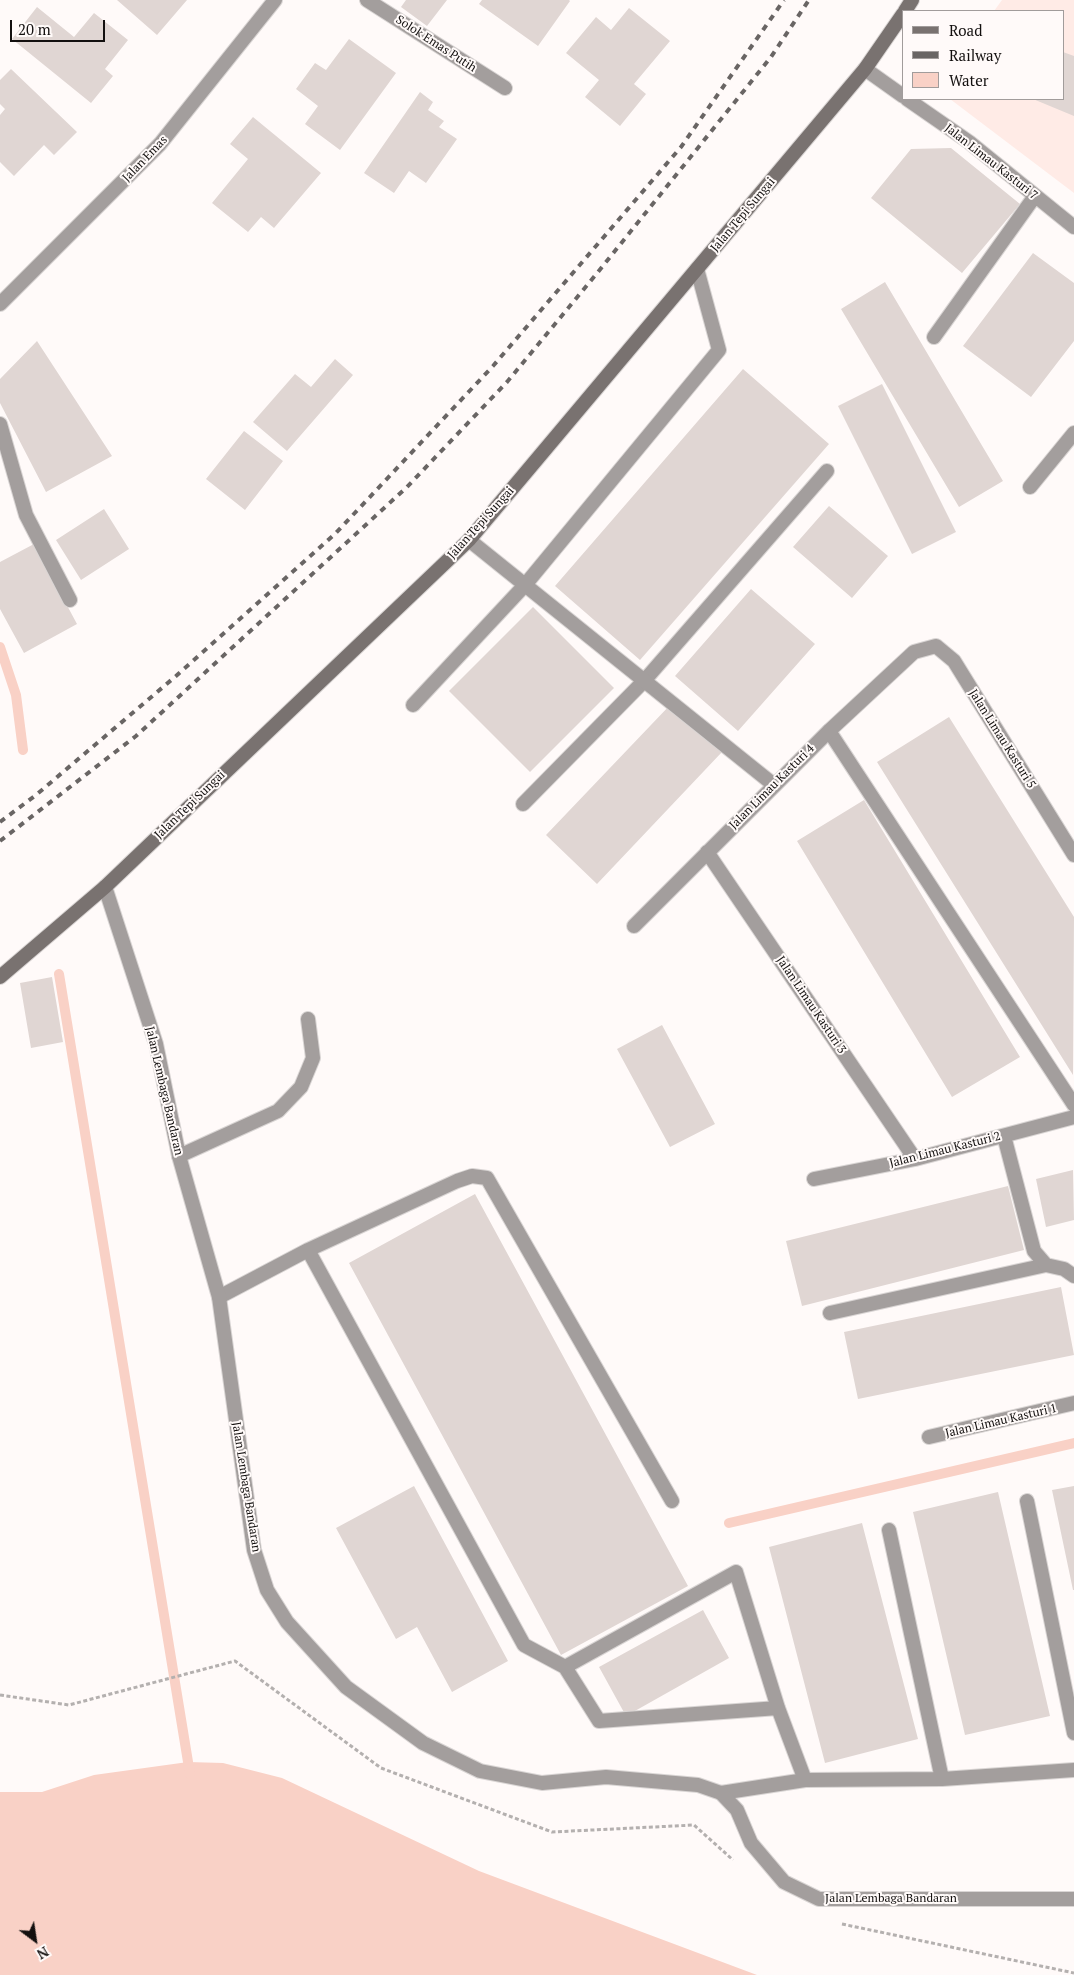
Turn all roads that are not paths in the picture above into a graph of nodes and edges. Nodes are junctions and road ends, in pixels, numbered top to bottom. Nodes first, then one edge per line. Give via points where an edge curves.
1 (275, 0) edge
2 (367, 0) edge
3 (902, 16) edge
4 (865, 69) junction
5 (505, 88) dead end
6 (902, 95) edge
7 (908, 100) edge
8 (1035, 196) junction
9 (1074, 227) edge
10 (698, 269) junction
11 (0, 304) edge
12 (934, 337) dead end
13 (0, 424) edge
14 (1074, 434) edge
15 (828, 471) dead end
16 (1030, 487) dead end
17 (469, 540) junction
18 (525, 585) junction
19 (70, 600) dead end
20 (914, 652) joint
21 (644, 681) junction
22 (413, 705) dead end
23 (829, 731) junction
24 (774, 785) junction
25 (523, 804) dead end
26 (707, 852) junction
27 (1074, 855) edge
28 (104, 886) junction
29 (634, 926) dead end
30 (0, 977) edge
31 (308, 1019) dead end
32 (1074, 1105) edge
33 (1074, 1117) edge
34 (1004, 1136) junction
35 (179, 1156) junction
36 (915, 1159) junction
37 (814, 1178) dead end
38 (308, 1250) junction
39 (1046, 1265) junction
40 (1074, 1276) edge
41 (219, 1297) junction
42 (830, 1313) dead end
43 (1074, 1403) edge
44 (929, 1438) dead end
45 (672, 1501) dead end
46 (1027, 1501) dead end
47 (889, 1530) dead end
48 (565, 1667) junction
49 (778, 1708) junction
50 (1074, 1733) edge
51 (1074, 1770) edge
52 (942, 1779) junction
53 (805, 1780) junction
54 (721, 1793) junction
55 (1074, 1899) edge

1 - 11 street, Jalan Emas via 160,144
2 - 5 street, Solok Emas Putih
3 - 4 main road, Jalan Tepi Sungai
4 - 6 street
4 - 10 main road, Jalan Tepi Sungai
7 - 8 street, Jalan Limau Kasturi 7 via 969,142
8 - 9 street, Jalan Limau Kasturi 7
8 - 12 street
10 - 17 main road, Jalan Tepi Sungai
10 - 18 street via 719,350
13 - 19 street via 26,515
14 - 16 street
15 - 21 street
17 - 18 street
17 - 28 main road, Jalan Tepi Sungai
18 - 21 street
18 - 22 street
20 - 23 street, Jalan Limau Kasturi 4
20 - 27 street, Jalan Limau Kasturi 5 via 936,646 954,661
21 - 24 street
21 - 25 street
23 - 24 street, Jalan Limau Kasturi 4
23 - 32 street
24 - 26 street, Jalan Limau Kasturi 4
26 - 29 street, Jalan Limau Kasturi 4
26 - 36 street, Jalan Limau Kasturi 3
28 - 30 main road, Jalan Tepi Sungai
28 - 35 street, Jalan Lembaga Bandaran via 156,1044
31 - 35 street via 313,1058 302,1087 278,1110
33 - 34 street, Jalan Limau Kasturi 2
34 - 36 street, Jalan Limau Kasturi 2
34 - 39 street via 1034,1251
35 - 41 street, Jalan Lembaga Bandaran
36 - 37 street, Jalan Limau Kasturi 2
38 - 41 street
38 - 45 street via 458,1181 472,1176 487,1178
38 - 48 street via 524,1645
39 - 40 street via 1064,1269
39 - 42 street
41 - 54 street, Jalan Lembaga Bandaran via 254,1550 268,1590 286,1622 346,1686 423,1743 480,1771 542,1782 606,1777 698,1785
43 - 44 street, Jalan Limau Kasturi 1
46 - 50 street
47 - 52 street
48 - 49 street via 599,1722
48 - 49 street via 736,1572
49 - 53 street
51 - 52 street
52 - 53 street
53 - 54 street
54 - 55 street, Jalan Lembaga Bandaran via 737,1810 751,1843 784,1882 819,1899

